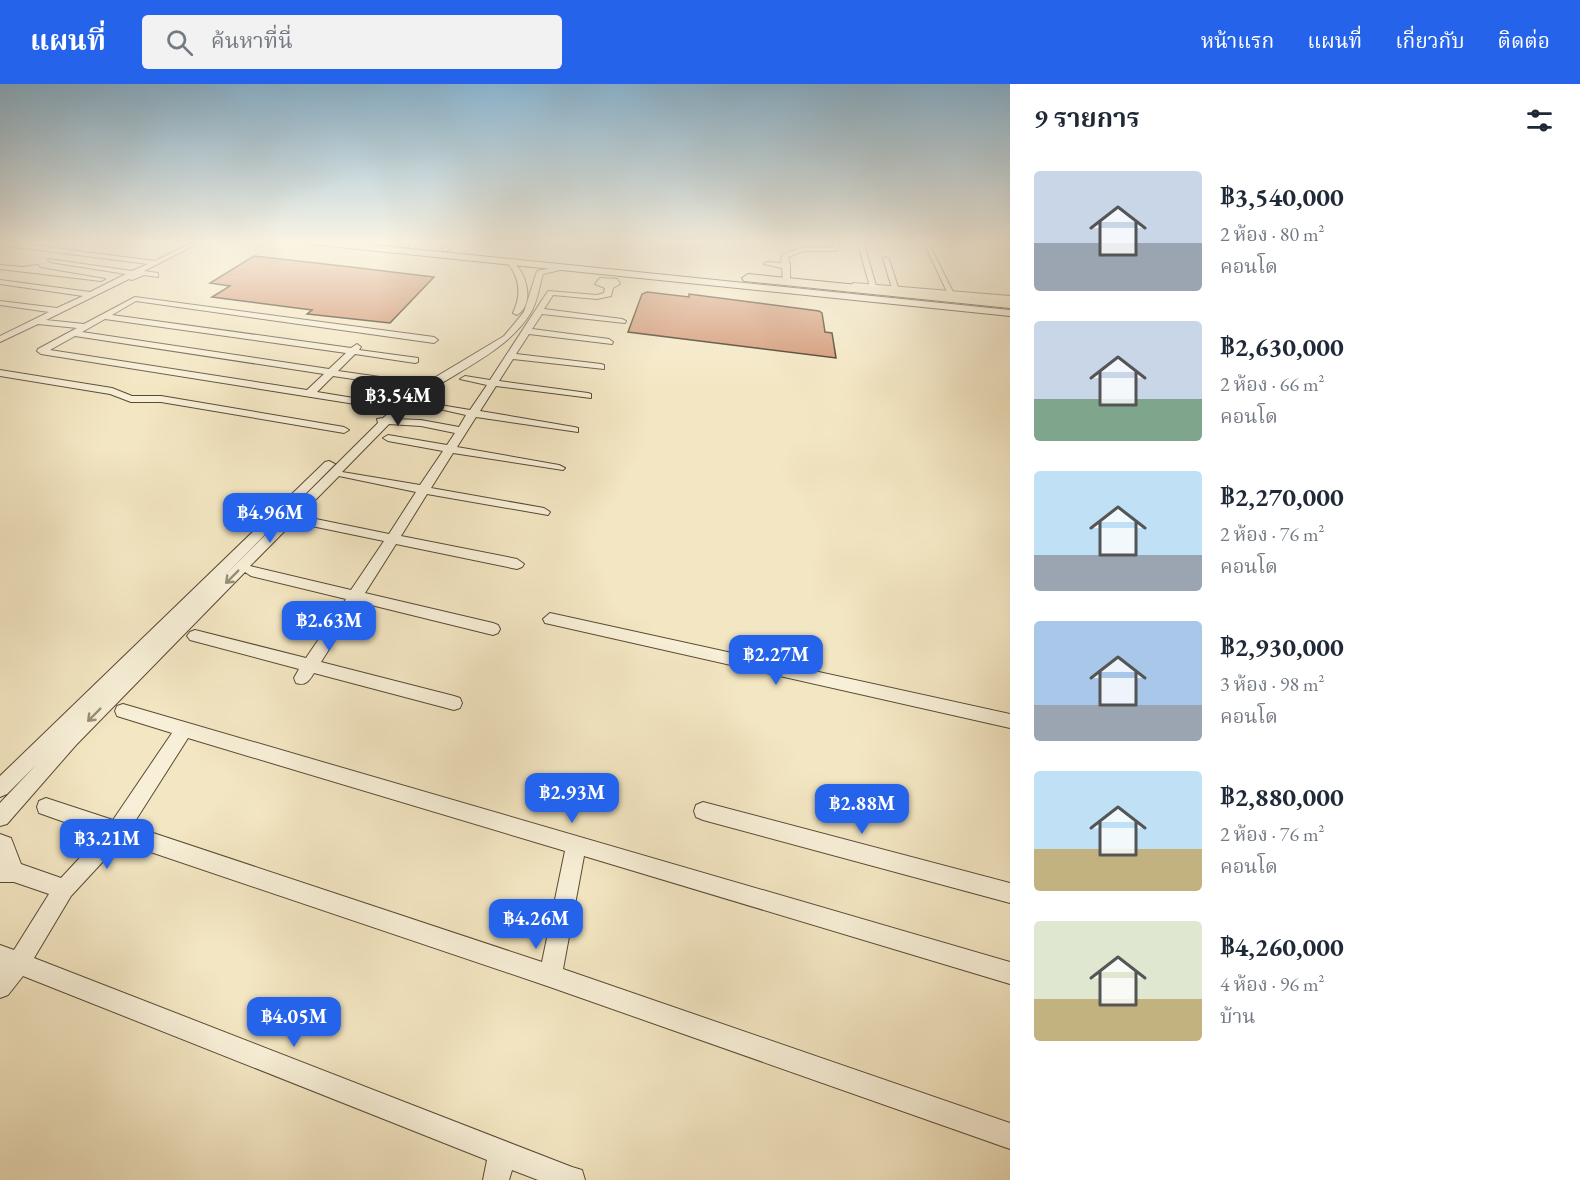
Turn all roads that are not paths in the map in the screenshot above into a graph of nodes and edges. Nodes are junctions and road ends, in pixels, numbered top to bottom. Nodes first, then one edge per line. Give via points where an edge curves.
1 (74, 292) edge
2 (92, 292) edge
3 (608, 292) edge
4 (806, 292) edge
5 (872, 292) edge
6 (893, 292) edge
7 (935, 292) edge
8 (88, 294) junction
9 (527, 294) edge
10 (952, 294) junction
11 (1010, 299) edge
12 (881, 300) junction
13 (984, 301) junction
14 (0, 303) edge
15 (1010, 306) edge
16 (55, 310) junction
17 (539, 311) junction
18 (103, 316) junction
19 (1010, 316) edge
20 (622, 321) dead end
21 (29, 324) junction
22 (12, 325) dead end
23 (78, 330) junction
24 (526, 331) junction
25 (373, 332) junction
26 (0, 339) edge
27 (434, 340) dead end
28 (609, 342) dead end
29 (352, 351) junction
30 (510, 356) junction
31 (415, 360) dead end
32 (601, 367) dead end
33 (333, 372) junction
34 (0, 373) edge
35 (465, 379) dead end
36 (394, 382) dead end
37 (492, 383) junction
38 (309, 394) junction
39 (588, 396) dead end
40 (440, 408) dead end
41 (383, 414) junction
42 (473, 414) junction
43 (344, 430) dead end
44 (574, 430) dead end
45 (462, 431) junction
46 (388, 438) dead end
47 (450, 449) junction
48 (559, 468) dead end
49 (344, 475) dead end
50 (424, 490) junction
51 (544, 512) dead end
52 (295, 514) junction
53 (393, 538) junction
54 (517, 564) dead end
55 (251, 571) dead end
56 (355, 596) junction
57 (550, 619) dead end
58 (493, 629) dead end
59 (154, 636) junction
60 (195, 636) dead end
61 (170, 640) junction
62 (307, 671) junction
63 (454, 703) dead end
64 (123, 711) dead end
65 (1010, 721) edge
66 (183, 731) junction
67 (0, 788) edge
68 (46, 807) dead end
69 (704, 811) dead end
70 (0, 817) edge
71 (117, 832) junction
72 (0, 844) edge
73 (576, 844) junction
74 (7, 872) edge
75 (64, 889) junction
76 (1010, 893) edge
77 (9, 960) edge
78 (1010, 973) edge
79 (550, 976) junction
80 (0, 987) edge
81 (1010, 1136) edge
82 (502, 1152) junction
83 (496, 1180) edge
84 (572, 1180) edge

1 - 8 street
2 - 8 street
3 - 17 street via 597,297 551,293
4 - 12 main road
5 - 15 main road
6 - 13 highway
7 - 10 street
8 - 16 street
9 - 41 street via 498,336
10 - 11 street
10 - 13 highway
12 - 19 main road
12 - 19 main road
13 - 15 highway
14 - 16 street
16 - 21 street
17 - 20 street
17 - 24 street
18 - 23 street
18 - 25 street via 135,299
18 - 29 street
21 - 22 street
21 - 23 street
21 - 26 street
23 - 33 street
23 - 38 street via 41,351
24 - 28 street
24 - 30 street
25 - 27 street
25 - 29 street
29 - 31 street
29 - 33 street
30 - 32 street
30 - 37 street
33 - 36 street
33 - 38 street
34 - 43 street via 112,391 131,399 161,399
35 - 37 street
37 - 39 street
37 - 42 street
38 - 41 street
40 - 42 street
41 - 45 street
41 - 52 street
42 - 44 street
42 - 45 street
45 - 47 street
46 - 47 street
47 - 48 street
47 - 50 street
49 - 50 street
50 - 51 street
50 - 53 street
52 - 53 street
52 - 59 street
52 -> 61 street
53 - 54 street
53 - 56 street
55 - 56 street
56 - 58 street
56 - 62 street
57 - 65 street
59 - 61 street
59 - 67 street
60 - 62 street
61 -> 70 street
62 - 63 street
64 - 66 street
66 - 71 street
66 - 73 street
68 - 71 street
69 - 76 street
71 - 75 street
71 - 79 street
72 - 74 street via 4,845
73 - 78 street
73 - 79 street
74 - 75 street
75 - 77 street
77 - 80 street
77 - 82 street
79 - 81 street
82 - 83 street
82 - 84 street

